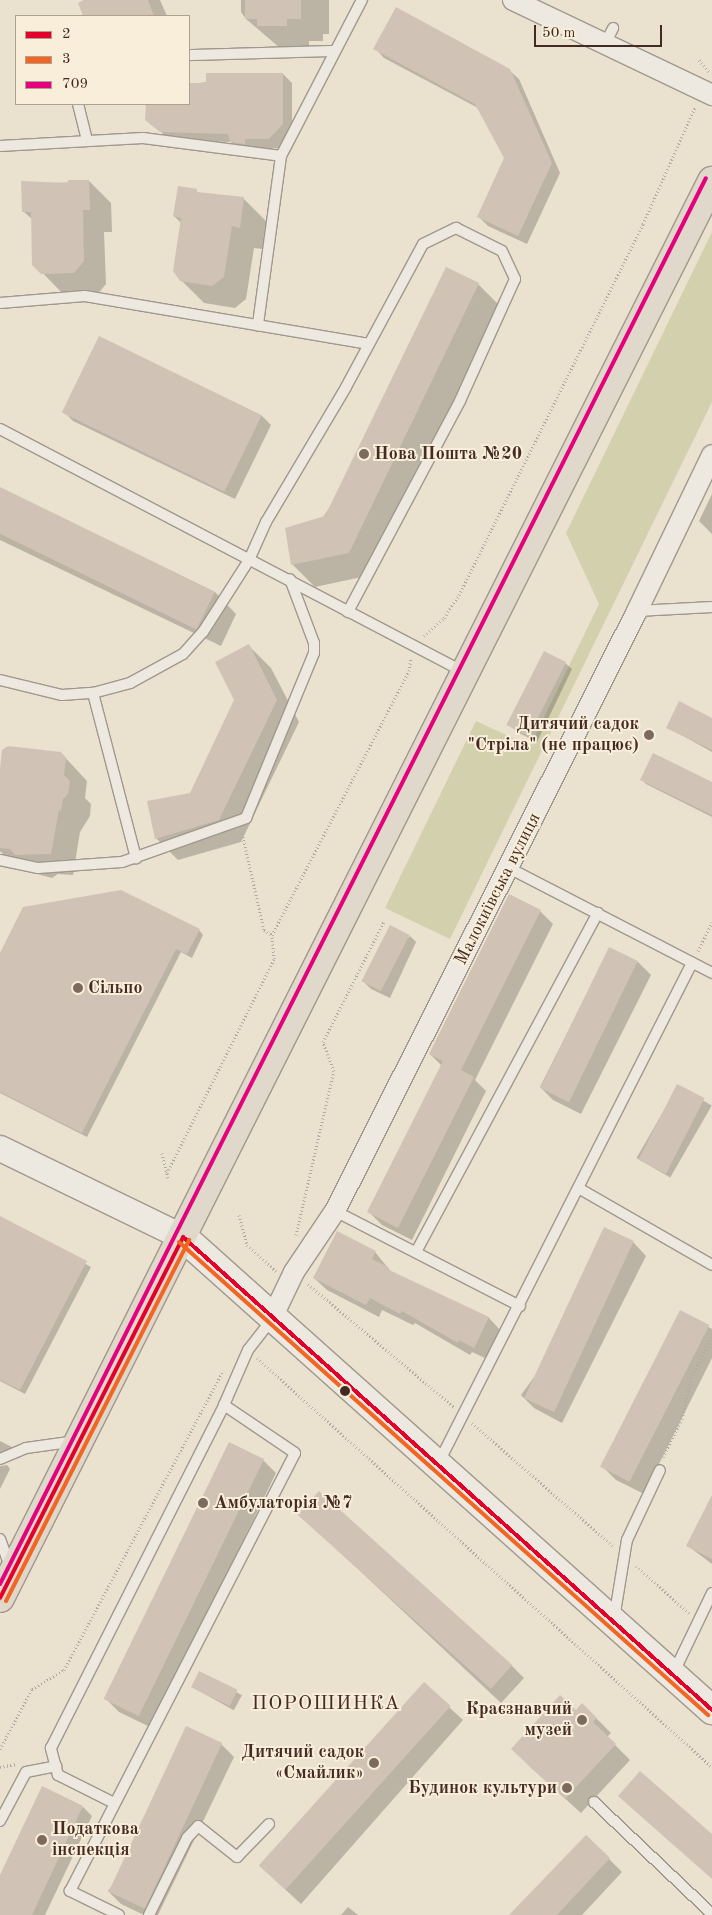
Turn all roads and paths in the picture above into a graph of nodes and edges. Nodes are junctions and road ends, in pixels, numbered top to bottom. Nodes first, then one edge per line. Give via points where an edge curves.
1 (362, 0) edge
2 (513, 0) edge
3 (335, 51) junction
4 (190, 55) edge
5 (699, 60) dead end
6 (710, 74) dead end
7 (704, 100) edge
8 (78, 105) edge
9 (86, 140) junction
10 (0, 146) edge
11 (280, 156) junction
12 (712, 181) edge
13 (0, 296) edge
14 (0, 303) edge
15 (258, 325) junction
16 (369, 344) junction
17 (0, 429) edge
18 (712, 455) edge
19 (249, 560) junction
20 (290, 580) junction
21 (712, 607) edge
22 (637, 611) junction
23 (348, 612) junction
24 (424, 636) dead end
25 (410, 654) dead end
26 (467, 673) junction
27 (0, 680) edge
28 (93, 694) junction
29 (240, 821) junction
30 (136, 858) junction
31 (0, 860) edge
32 (509, 868) junction
33 (598, 913) junction
34 (384, 921) dead end
35 (712, 922) edge
36 (272, 935) junction
37 (692, 963) junction
38 (712, 973) edge
39 (0, 1148) edge
40 (162, 1153) dead end
41 (167, 1173) junction
42 (168, 1179) dead end
43 (580, 1189) junction
44 (335, 1211) junction
45 (240, 1215) dead end
46 (183, 1237) junction
47 (295, 1238) dead end
48 (416, 1252) junction
49 (712, 1265) edge
50 (283, 1269) dead end
51 (305, 1282) dead end
52 (520, 1306) junction
53 (272, 1318) junction
54 (712, 1337) edge
55 (258, 1359) dead end
56 (224, 1367) dead end
57 (224, 1405) junction
58 (465, 1416) junction
59 (78, 1441) junction
60 (0, 1459) edge
61 (438, 1465) junction
62 (660, 1470) joint
63 (0, 1539) edge
64 (623, 1555) junction
65 (12, 1572) junction
66 (712, 1593) edge
67 (0, 1598) edge
68 (614, 1620) junction
69 (698, 1622) junction
70 (673, 1675) junction
71 (712, 1710) edge
72 (0, 1749) edge
73 (56, 1766) junction
74 (712, 1767) edge
75 (594, 1802) dead end
76 (114, 1803) junction
77 (0, 1821) edge
78 (269, 1824) dead end
79 (712, 1914) edge
80 (119, 1915) edge
81 (149, 1915) edge

1 - 3 lane
2 - 7 street via 609,36
3 - 4 lane
3 - 11 lane
5 - 6 path
7 - 24 path via 459,595 444,618
8 - 9 lane
9 - 10 lane
9 - 11 lane via 143,138
11 - 15 lane
12 - 26 main road
13 - 14 lane
14 - 15 lane via 85,296
15 - 16 lane
16 - 19 lane via 266,522
16 - 23 lane via 423,244 456,228 502,251 515,279 460,401
17 - 19 lane
18 - 22 street, Малокиївська вулиця
19 - 20 lane
19 - 28 lane via 203,632 183,654 130,683
20 - 23 lane
20 - 29 lane via 314,643 314,653 256,800 246,818
21 - 22 lane
22 - 32 street, Малокиївська вулиця
23 - 26 lane
25 - 36 path via 409,671
26 - 46 main road
27 - 28 lane via 62,695
28 - 30 lane
29 - 30 lane
29 - 36 path via 264,930
30 - 31 lane via 122,862 38,868
32 - 33 lane
32 - 44 street, Малокиївська вулиця
33 - 37 lane
33 - 48 lane
34 - 47 path via 323,1042 334,1071
35 - 37 path
36 - 41 path via 274,959
37 - 38 lane
37 - 43 lane
39 - 46 street
40 - 41 path
41 - 42 path
43 - 49 lane
43 - 52 lane
44 - 48 lane
44 - 53 street, Малокиївська вулиця via 294,1272
45 - 50 path via 247,1245 278,1272
46 - 53 main road
46 - 59 main road
48 - 52 lane
51 - 58 path
52 - 58 lane
53 - 57 lane via 248,1350
53 - 61 main road
54 - 62 path via 691,1378 682,1419
55 - 74 path
56 - 72 path via 64,1670 32,1689
57 - 73 lane via 51,1748
57 - 76 lane via 294,1453
58 - 61 lane
58 - 64 path
59 - 60 lane via 26,1448
59 - 65 main road
61 - 68 main road
62 - 64 lane via 631,1529
63 - 65 lane
64 - 68 lane
64 - 69 path
65 - 67 main road
66 - 69 lane
68 - 70 main road
69 - 70 lane
70 - 71 main road
73 - 76 lane via 58,1775
73 - 77 lane via 26,1772
75 - 79 lane
76 - 80 lane via 70,1891
78 - 81 lane via 238,1857 198,1826 187,1838

